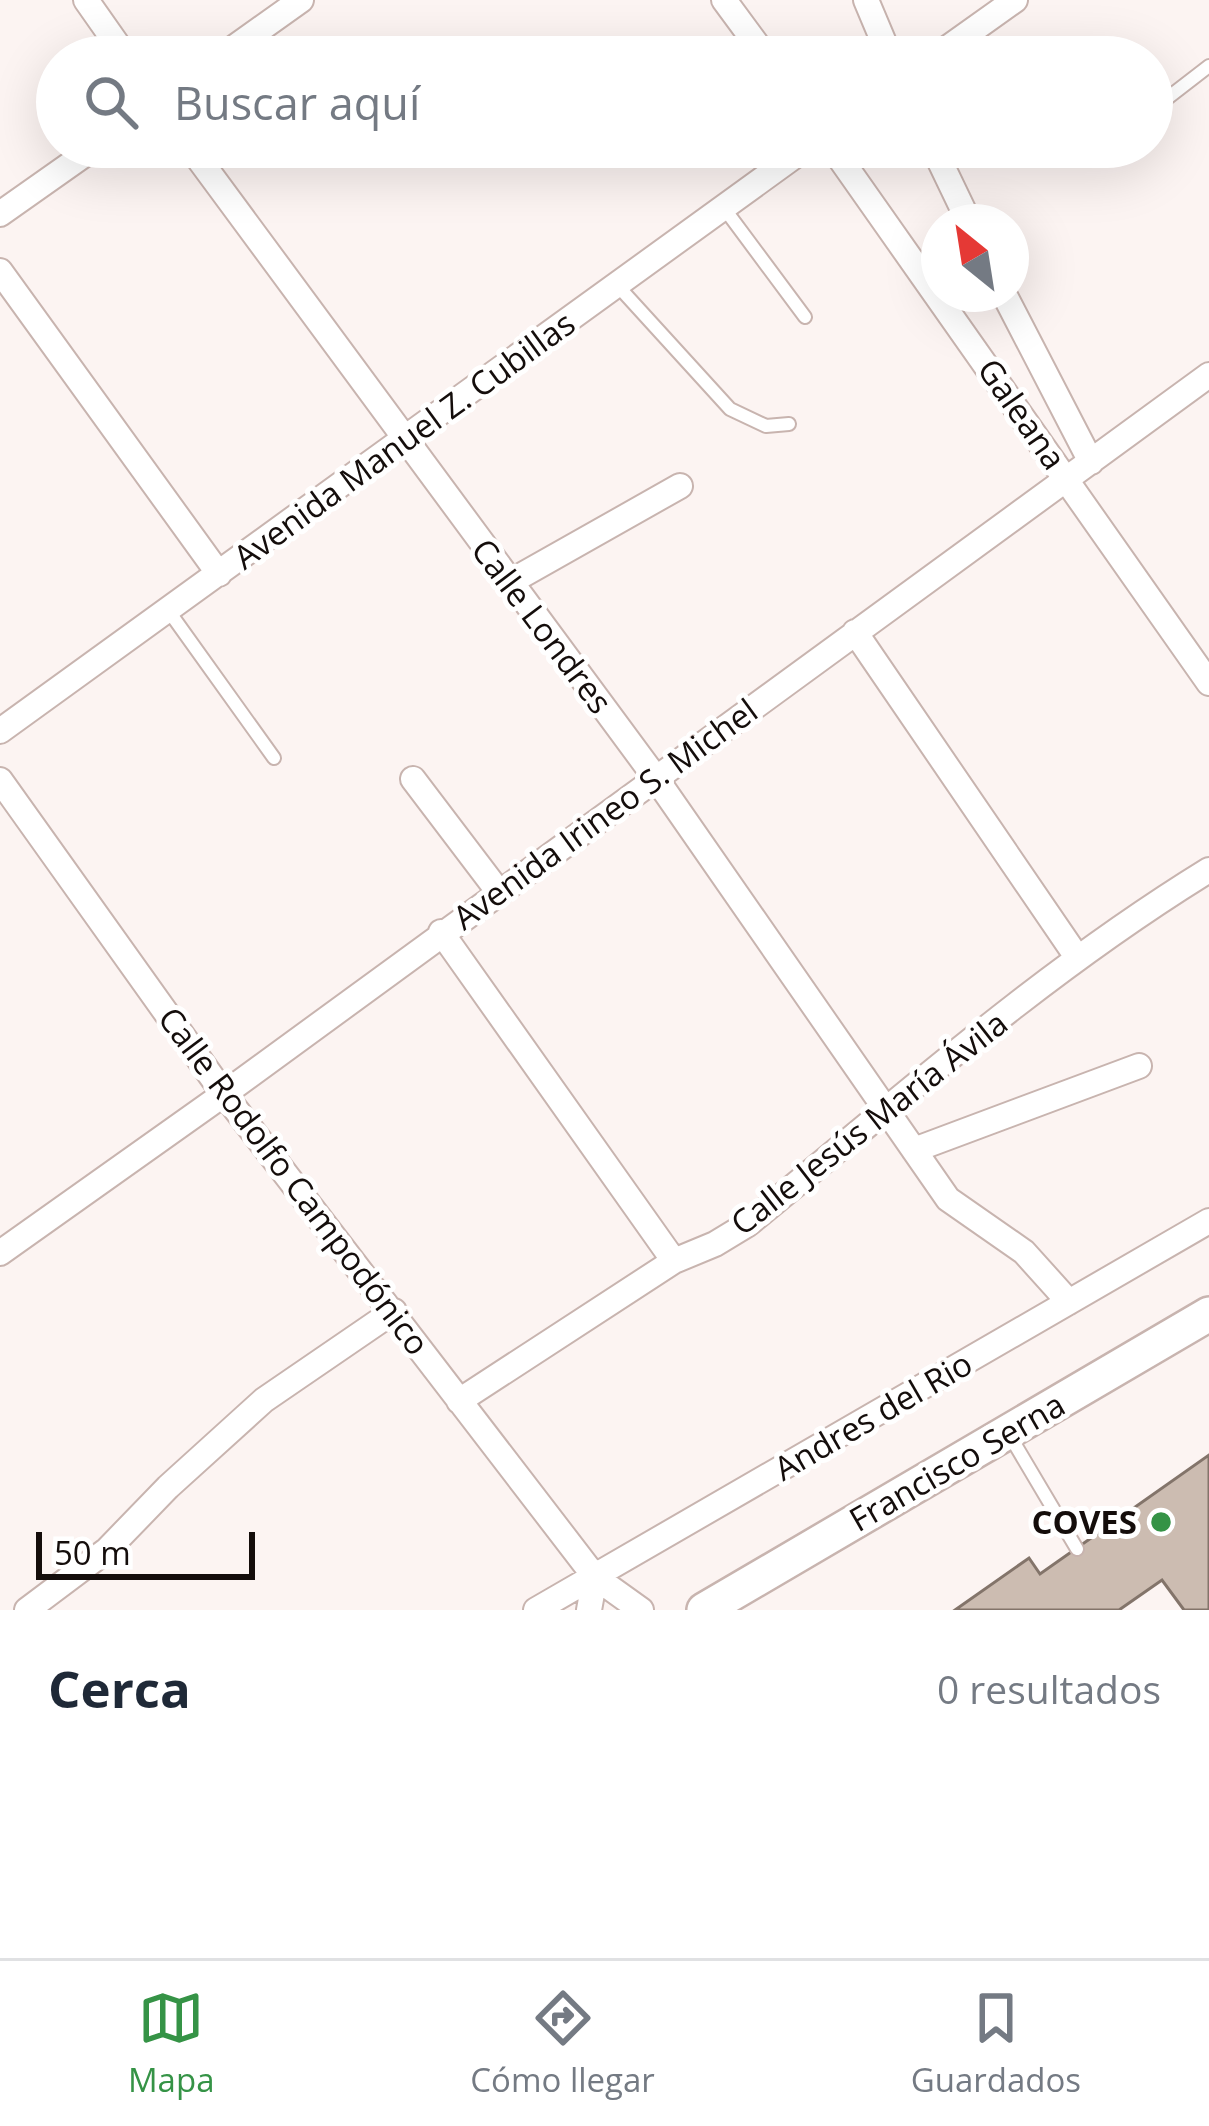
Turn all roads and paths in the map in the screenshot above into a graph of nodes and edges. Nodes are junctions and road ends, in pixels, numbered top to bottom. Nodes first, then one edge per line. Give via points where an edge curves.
1 (86, 0) edge
2 (301, 0) edge
3 (724, 0) edge
4 (866, 0) edge
5 (1015, 0) edge
6 (111, 36) edge
7 (250, 36) edge
8 (751, 36) edge
9 (881, 36) edge
10 (964, 36) edge
11 (1209, 66) edge
12 (1173, 94) edge
13 (65, 168) edge
14 (205, 168) edge
15 (778, 168) edge
16 (847, 168) edge
17 (943, 168) edge
18 (960, 204) edge
19 (724, 208) junction
20 (0, 214) edge
21 (0, 271) edge
22 (617, 285) junction
23 (1013, 312) edge
24 (805, 316) dead end
25 (1209, 375) edge
26 (789, 424) dead end
27 (404, 440) junction
28 (1091, 462) junction
29 (1068, 479) junction
30 (680, 486) dead end
31 (219, 574) junction
32 (510, 582) junction
33 (168, 610) junction
34 (855, 632) junction
35 (1209, 683) edge
36 (0, 731) edge
37 (274, 758) dead end
38 (655, 777) junction
39 (413, 778) dead end
40 (0, 780) edge
41 (1209, 870) edge
42 (498, 891) junction
43 (441, 932) junction
44 (1077, 957) junction
45 (1138, 1066) dead end
46 (224, 1094) junction
47 (887, 1109) junction
48 (914, 1150) junction
49 (1209, 1221) edge
50 (0, 1253) edge
51 (674, 1261) junction
52 (1069, 1302) junction
53 (394, 1311) junction
54 (1209, 1313) edge
55 (460, 1401) junction
56 (1008, 1433) junction
57 (1077, 1549) dead end
58 (595, 1577) junction
59 (27, 1610) edge
60 (536, 1610) edge
61 (589, 1610) edge
62 (641, 1610) edge
63 (704, 1610) edge

1 - 6 street
2 - 7 street
3 - 8 street
4 - 9 street
5 - 10 street
11 - 12 lane
13 - 20 street
14 - 27 street, Calle Londres
15 - 19 street, Avenida Manuel Z. Cubillas
16 - 29 street, Galeana
17 - 18 street
19 - 22 street, Avenida Manuel Z. Cubillas
19 - 24 lane
21 - 31 street
22 - 26 lane via 730,409 766,426
22 - 27 street, Avenida Manuel Z. Cubillas
23 - 28 street
25 - 28 street, Avenida Irineo S. Michel
27 - 31 street, Avenida Manuel Z. Cubillas
27 - 32 street, Calle Londres
28 - 29 street, Avenida Irineo S. Michel
29 - 34 street, Avenida Irineo S. Michel
29 - 35 street, Galeana
30 - 32 street
31 - 33 street, Avenida Manuel Z. Cubillas
32 - 38 street, Calle Londres
33 - 36 street, Avenida Manuel Z. Cubillas
33 - 37 lane
34 - 38 street, Avenida Irineo S. Michel
34 - 44 street
38 - 42 street, Avenida Irineo S. Michel
38 - 47 street, Calle Londres
39 - 42 street
40 - 46 street, Calle Rodolfo Campodónico
41 - 44 street, Calle Jesús María Ávila
42 - 43 street, Avenida Irineo S. Michel
43 - 46 street, Avenida Irineo S. Michel
43 - 51 street
44 - 47 street, Calle Jesús María Ávila
45 - 48 street
46 - 50 street, Avenida Irineo S. Michel
46 - 53 street, Calle Rodolfo Campodónico
47 - 48 street, Calle Londres
47 - 51 street, Calle Jesús María Ávila via 748,1224
48 - 52 street, Calle Londres via 948,1199 1024,1252
49 - 52 street, Andres del Rio
51 - 55 street, Calle Jesús María Ávila
52 - 58 street, Andres del Rio
53 - 55 street, Calle Rodolfo Campodónico
53 - 59 street via 264,1400 107,1550
54 - 56 main road, Francisco Serna
55 - 58 street, Calle Rodolfo Campodónico
56 - 57 lane
56 - 63 main road, Francisco Serna
58 - 60 street, Andres del Rio
58 - 61 street
58 - 62 street, Calle Rodolfo Campodónico

